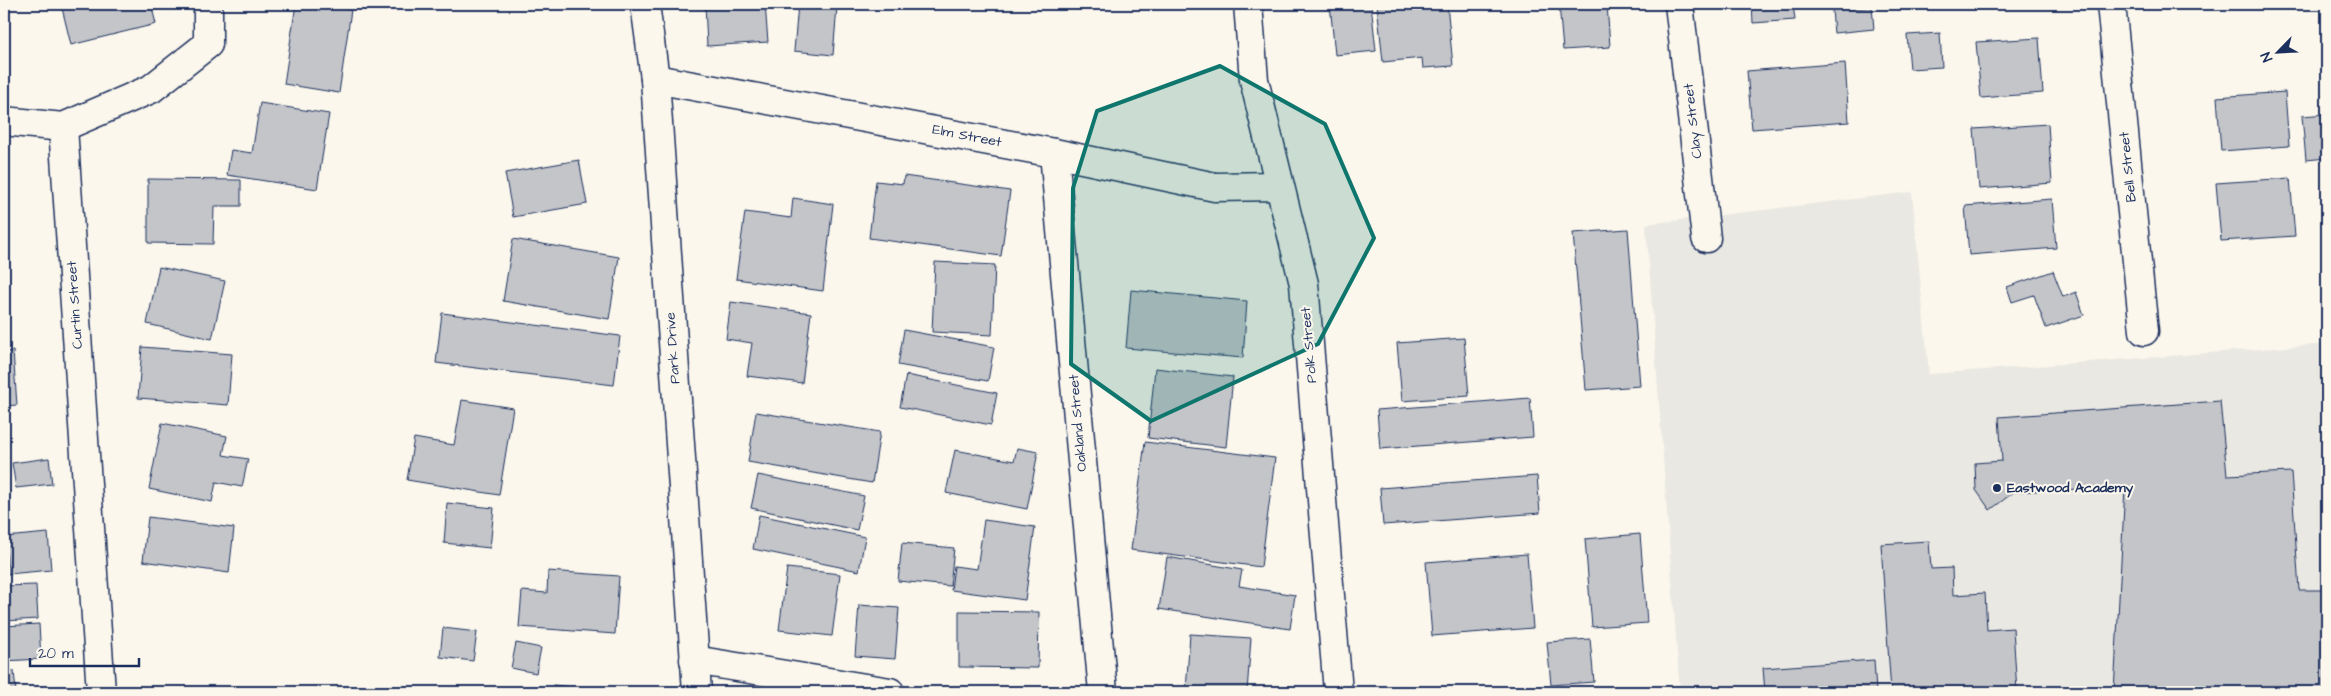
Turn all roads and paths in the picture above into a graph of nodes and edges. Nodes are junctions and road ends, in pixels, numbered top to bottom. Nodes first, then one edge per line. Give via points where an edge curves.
1 (208, 4) edge
2 (645, 4) edge
3 (1248, 4) edge
4 (1679, 4) edge
5 (2111, 4) edge
6 (655, 78) junction
7 (4, 120) edge
8 (63, 127) junction
9 (1054, 153) junction
10 (1278, 186) junction
11 (1706, 238) dead end
12 (2144, 331) dead end
13 (694, 660) junction
14 (100, 692) edge
15 (697, 692) edge
16 (890, 692) edge
17 (1103, 692) edge
18 (1338, 692) edge

1 - 8 street via 208,44 151,89
2 - 6 street, Park Drive
3 - 10 street, Polk Street via 1254,80
4 - 11 street, Clay Street
5 - 12 street, Bell Street
6 - 9 street, Elm Street
6 - 13 street, Park Drive
7 - 8 street
8 - 14 street, Curtin Street
9 - 10 street, Elm Street via 1215,187
9 - 17 street, Oakland Street
10 - 18 street, Polk Street via 1304,284
13 - 15 street, Park Drive
13 - 16 street

